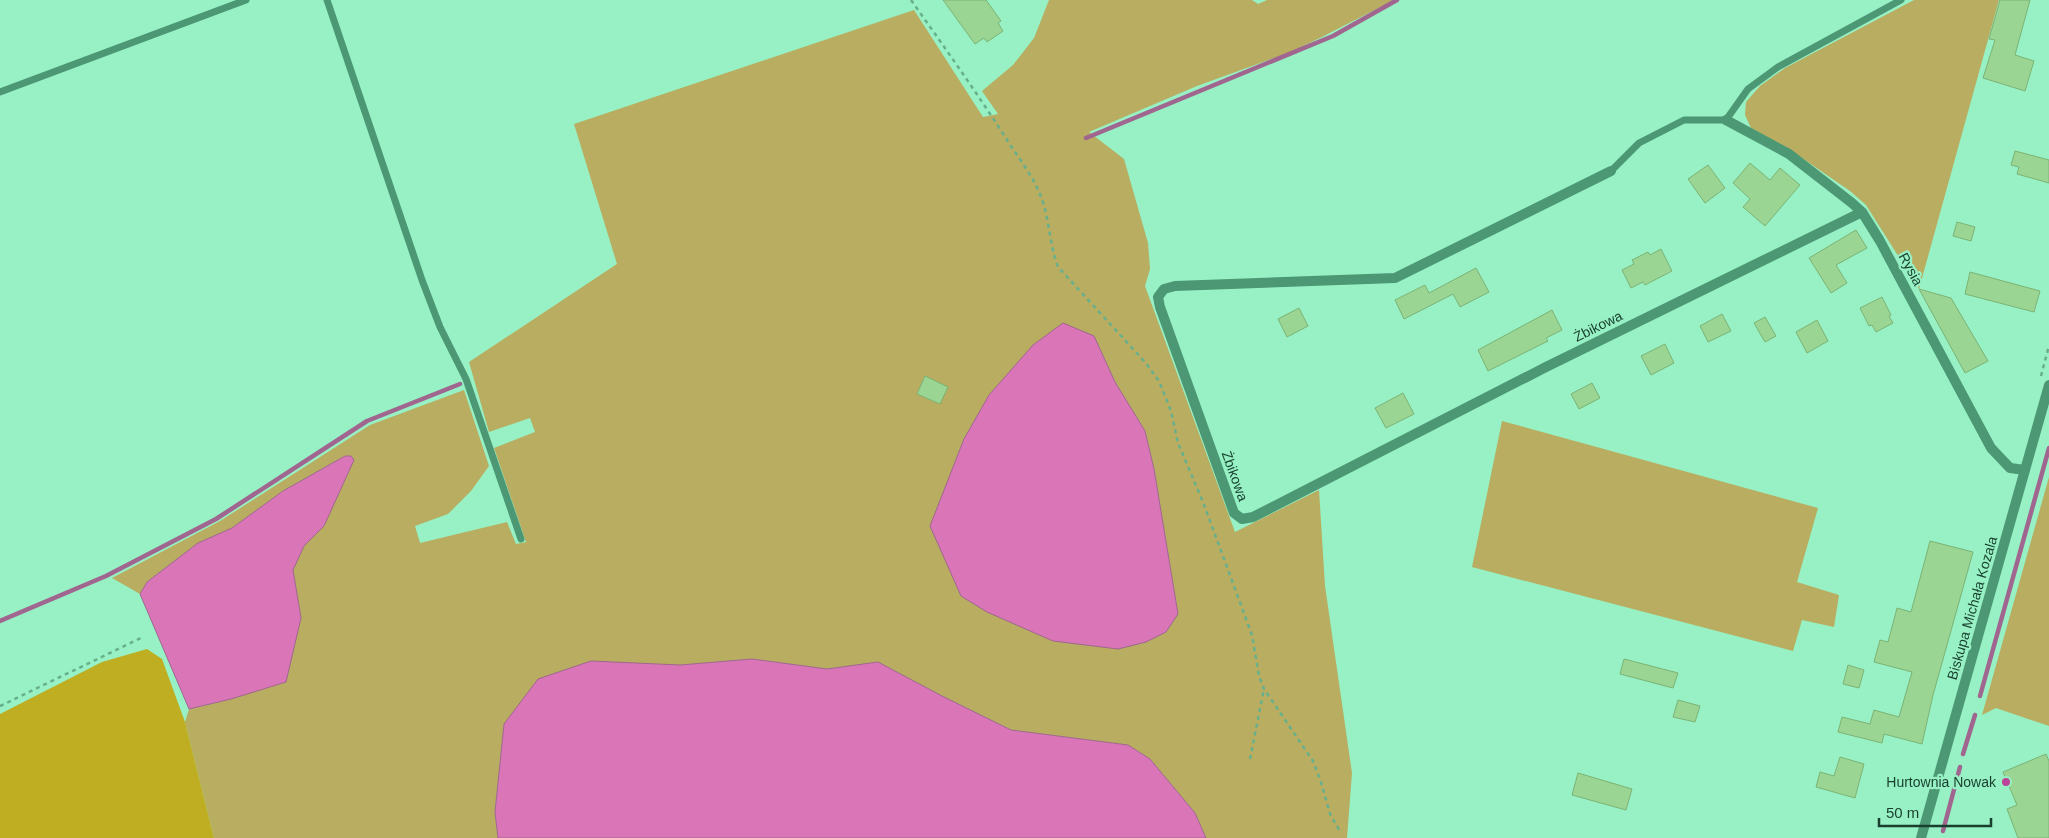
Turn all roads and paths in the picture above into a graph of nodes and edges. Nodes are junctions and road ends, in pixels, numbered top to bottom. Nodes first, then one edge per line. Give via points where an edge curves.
1 (246, 0) edge
2 (327, 0) edge
3 (911, 0) edge
4 (1901, 0) edge
5 (0, 92) edge
6 (1726, 120) junction
7 (1611, 171) joint
8 (1862, 212) junction
9 (2049, 385) edge
10 (2025, 470) junction
11 (521, 539) dead end
12 (140, 638) dead end
13 (1264, 689) junction
14 (0, 706) edge
15 (1250, 759) dead end
16 (1341, 833) dead end
17 (1921, 838) edge

1 - 5 lane
2 - 11 lane via 422,280 440,327 466,379
3 - 13 path via 961,70 1041,196 1049,223 1051,250 1058,267 1159,381 1171,411 1178,442 1252,635
4 - 6 lane via 1778,67 1748,90
6 - 7 lane via 1684,120 1639,143
6 - 8 street, Rysia via 1789,154
7 - 8 street, Żbikowa via 1395,278 1164,289 1158,297 1160,307 1234,513 1242,519 1252,517 1546,367
8 - 10 street, Rysia via 1991,448 2010,468
9 - 10 street, Biskupa Michała Kozala
10 - 17 street, Biskupa Michała Kozala
12 - 14 path
13 - 15 path
13 - 16 path via 1313,761 1330,814

